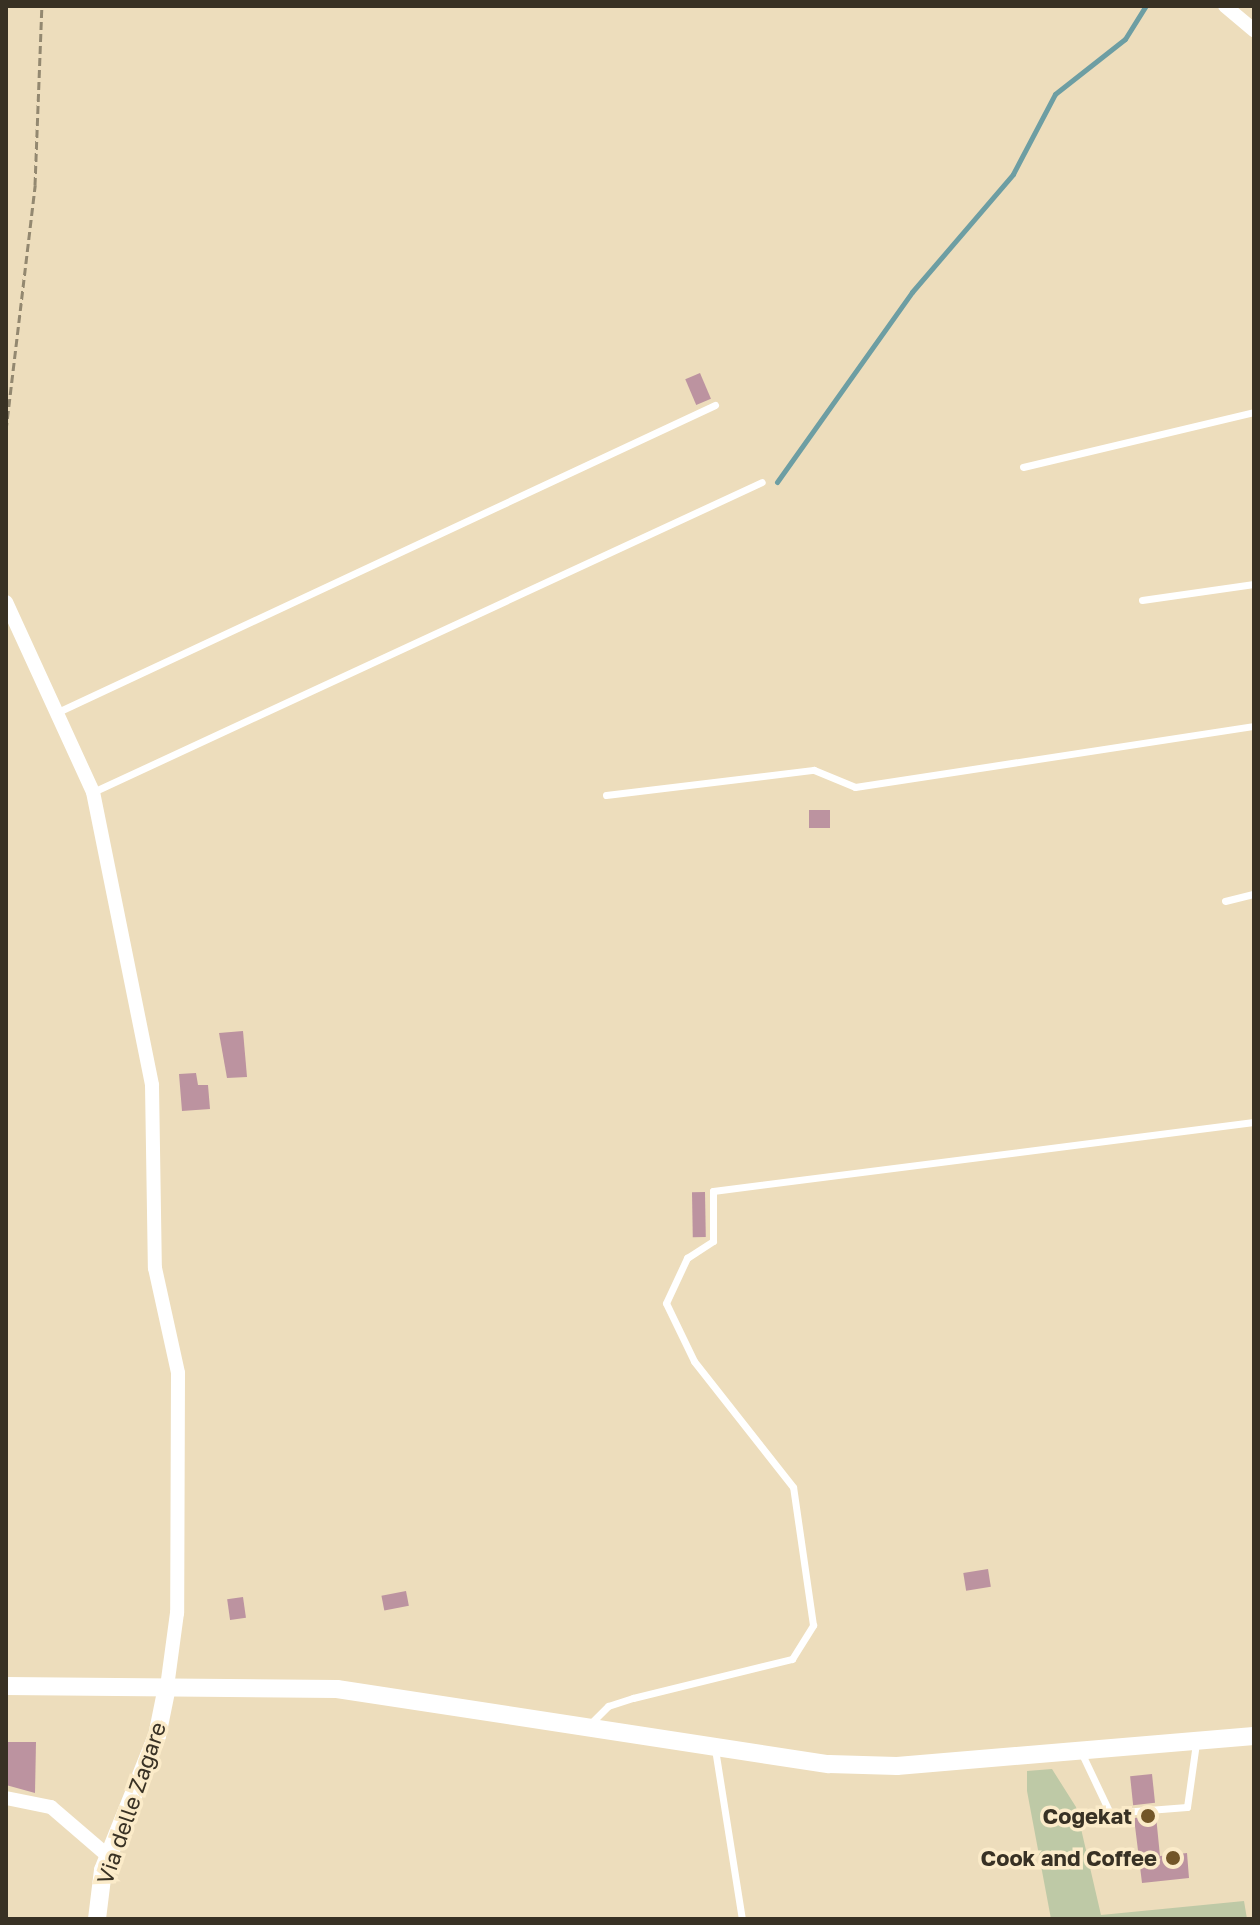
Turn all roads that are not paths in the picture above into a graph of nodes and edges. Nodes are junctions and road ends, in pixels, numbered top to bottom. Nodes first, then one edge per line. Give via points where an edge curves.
1 (1225, 6) edge
2 (1254, 30) edge
3 (715, 405) dead end
4 (1254, 412) edge
5 (1023, 467) dead end
6 (762, 482) dead end
7 (1254, 584) edge
8 (1142, 600) dead end
9 (6, 602) edge
10 (60, 711) junction
11 (1254, 726) edge
12 (93, 792) junction
13 (606, 795) dead end
14 (1254, 894) edge
15 (1225, 901) dead end
16 (1254, 1122) edge
17 (6, 1686) edge
18 (167, 1687) junction
19 (589, 1725) junction
20 (1254, 1736) edge
21 (1196, 1743) junction
22 (715, 1746) junction
23 (1081, 1752) junction
24 (6, 1798) edge
25 (108, 1856) junction
26 (97, 1919) edge
27 (742, 1919) edge

1 - 2 street
3 - 10 lane
4 - 5 lane
6 - 12 lane
7 - 8 lane
9 - 10 street
10 - 12 street
11 - 13 lane via 855,787 814,770
12 - 18 street via 152,1085 155,1268 178,1373 177,1613
14 - 15 lane
16 - 19 lane via 713,1191 713,1241 687,1258 666,1303 698,1368 793,1487 813,1625 792,1659 608,1706
17 - 18 main road
18 - 19 main road via 337,1689
18 - 25 main road, Via delle Zagare via 157,1736
19 - 22 main road
20 - 21 main road
21 - 23 main road
21 - 23 lane via 1187,1807 1110,1813
22 - 23 main road via 897,1766
22 - 27 lane
24 - 25 street via 51,1807
25 - 26 main road, Via delle Zagare

